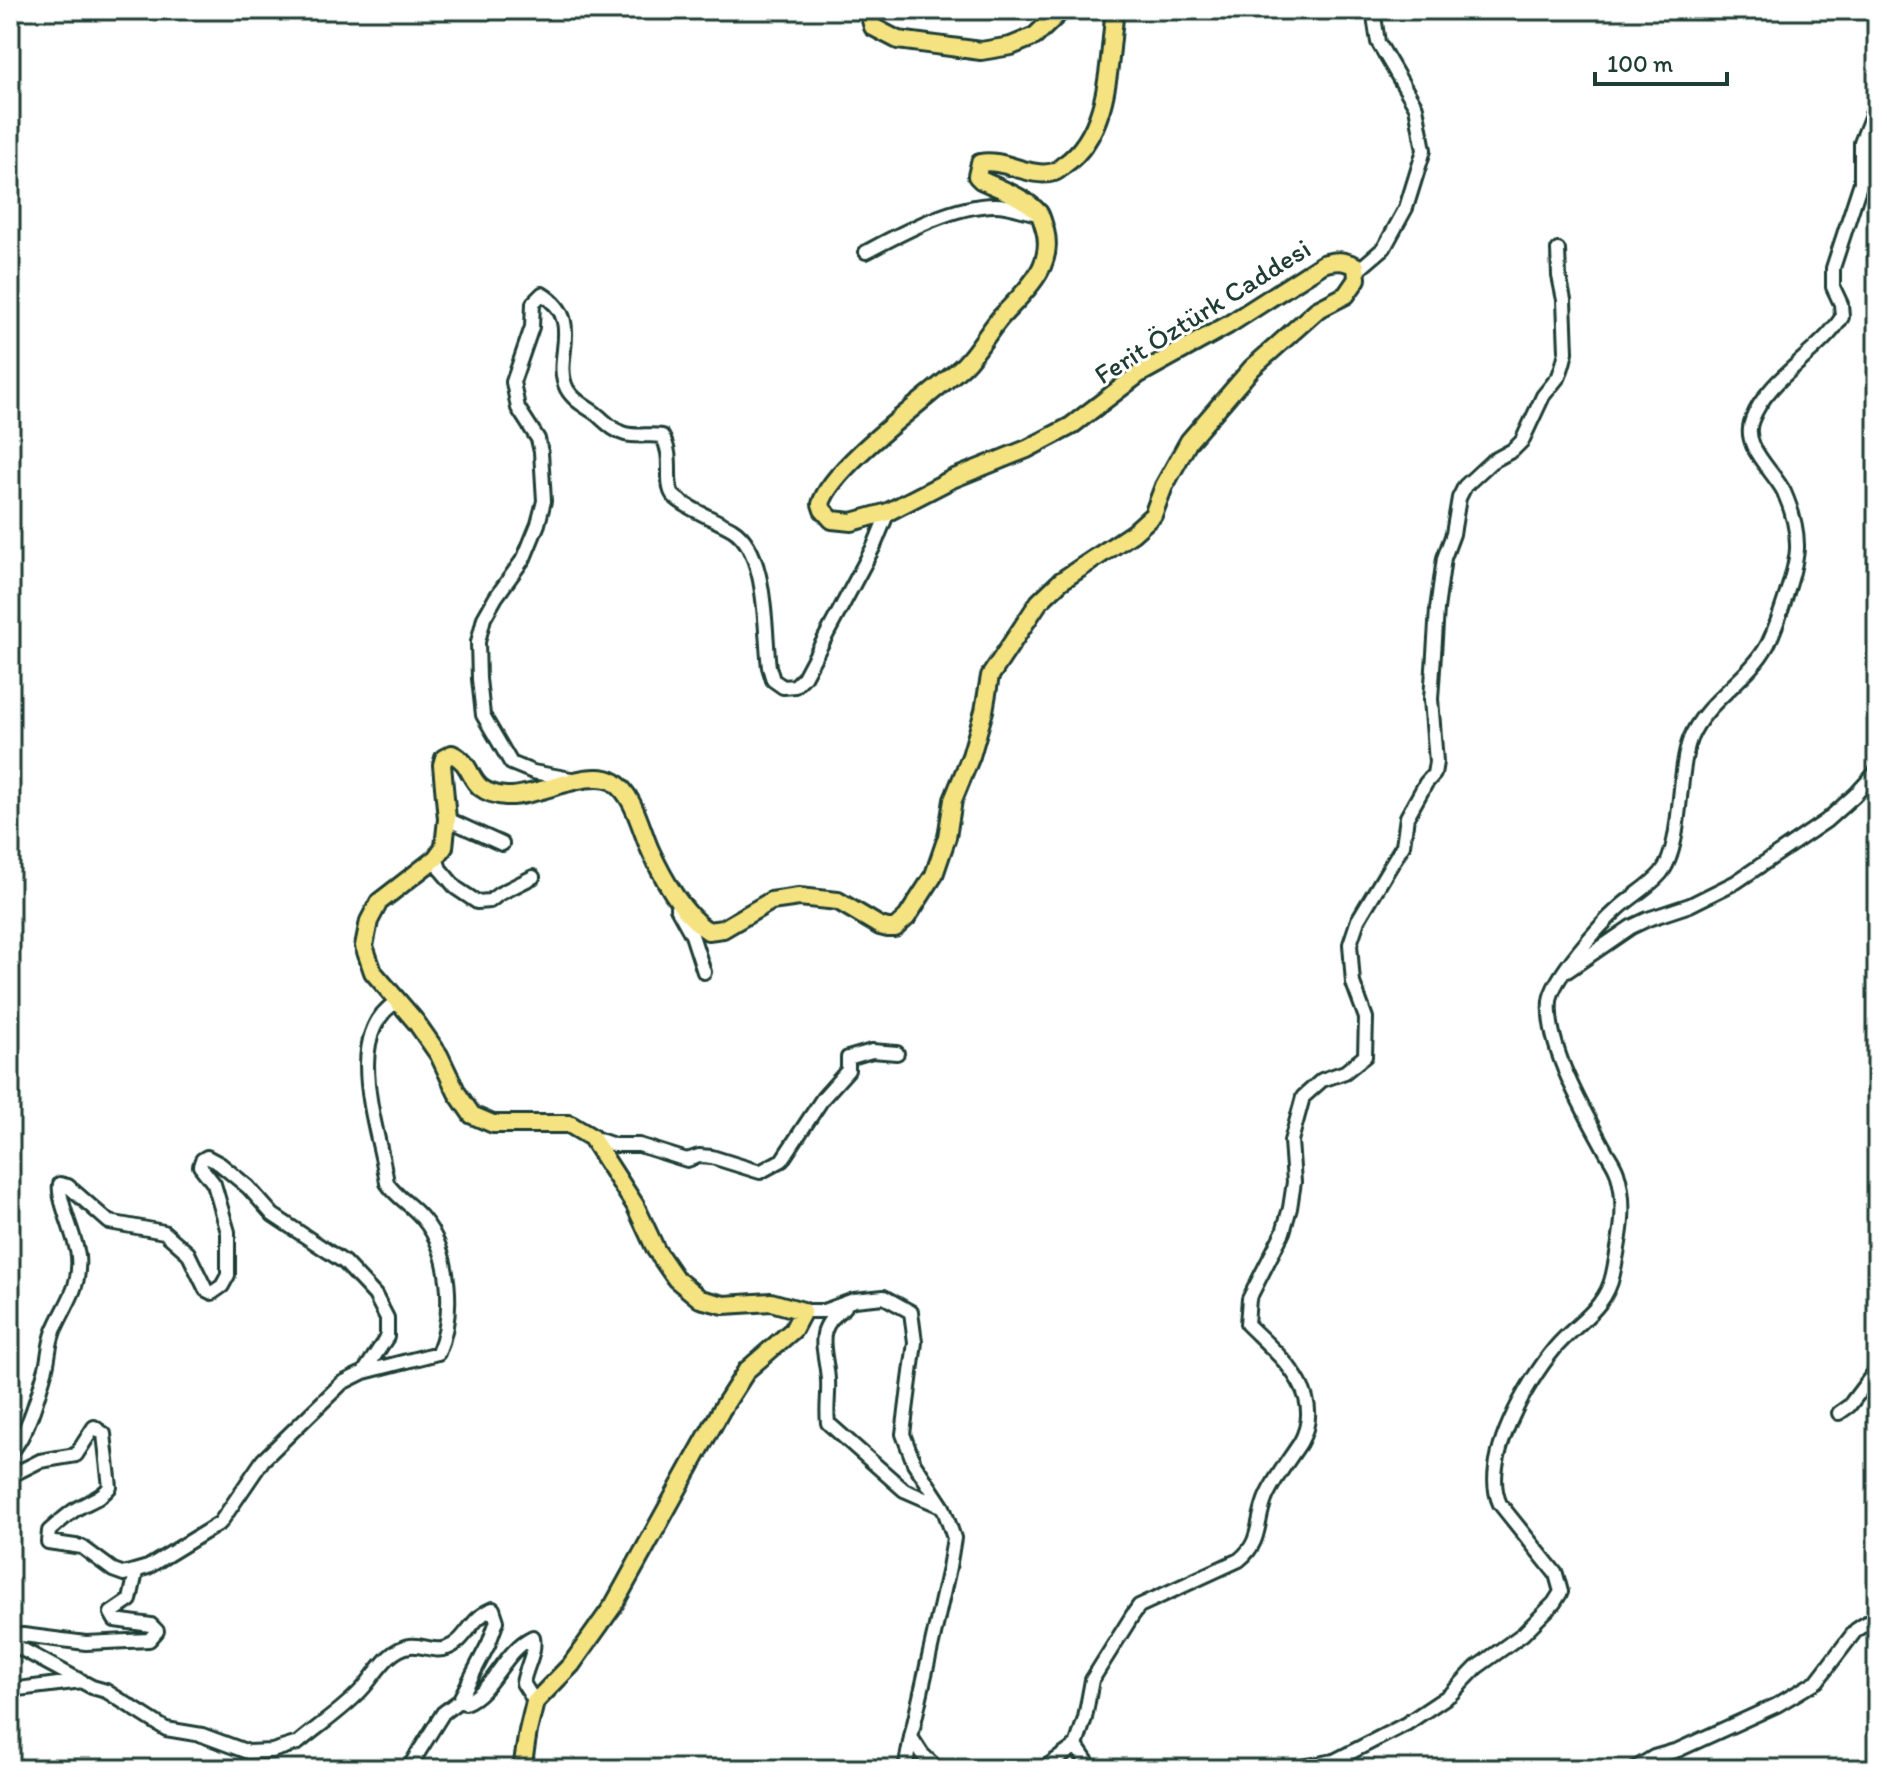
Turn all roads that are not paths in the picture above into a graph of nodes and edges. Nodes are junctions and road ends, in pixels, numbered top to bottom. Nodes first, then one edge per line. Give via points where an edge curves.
1 (868, 10) edge
2 (1062, 10) edge
3 (1115, 10) edge
4 (1373, 10) edge
5 (1877, 102) edge
6 (1041, 215) junction
7 (1558, 250) dead end
8 (866, 252) dead end
9 (1356, 272) junction
10 (888, 512) junction
11 (1877, 771) edge
12 (583, 779) junction
13 (447, 819) junction
14 (502, 844) dead end
15 (436, 858) junction
16 (533, 877) dead end
17 (671, 890) junction
18 (704, 972) dead end
19 (1564, 973) junction
20 (398, 1001) junction
21 (897, 1053) dead end
22 (591, 1137) junction
23 (854, 1300) junction
24 (803, 1311) junction
25 (1877, 1369) edge
26 (364, 1372) junction
27 (1839, 1413) dead end
28 (10, 1453) edge
29 (10, 1476) edge
30 (943, 1507) junction
31 (136, 1572) junction
32 (1877, 1616) edge
33 (10, 1636) edge
34 (1877, 1663) edge
35 (1877, 1674) edge
36 (82, 1681) junction
37 (10, 1690) edge
38 (459, 1701) junction
39 (535, 1702) junction
40 (911, 1737) junction
41 (1076, 1746) junction
42 (408, 1769) edge
43 (522, 1769) edge
44 (905, 1769) edge
45 (938, 1769) edge
46 (1043, 1769) edge
47 (1092, 1769) edge
48 (1291, 1769) edge
49 (1634, 1769) edge

1 - 2 main road via 873,27 898,40 981,51 1035,36
3 - 6 main road via 1097,125 1076,156 1054,172 991,161 978,167 981,180
4 - 9 street via 1378,42 1416,107 1424,150 1406,208 1384,248
5 - 19 street via 1861,143 1861,182 1833,268 1842,317 1776,385 1749,428 1754,446 1785,496 1796,533 1796,560 1776,624 1758,658 1691,737 1665,867 1614,913
6 - 8 street via 981,206 933,220
6 - 10 main road, Ferit Öztürk Caddesi via 1046,262 1034,280 968,361 849,465 821,504 826,516 840,523
7 - 41 street via 1563,364 1522,441 1491,462 1459,498 1437,609 1431,699 1434,774 1407,817 1403,845 1358,920 1350,944 1350,970 1366,1018 1365,1056 1303,1097 1291,1141 1294,1182 1287,1220 1249,1299 1247,1324 1298,1377 1306,1402 1306,1428 1268,1493 1258,1517 1256,1542 1248,1553 1139,1606 1092,1680
9 - 10 main road, Ferit Öztürk Caddesi via 1356,266 1346,261 1323,264 1139,374 1071,426
9 - 17 main road, Ferit Öztürk Caddesi via 1346,295 1286,336 1189,441 1153,515 1039,602 990,676 934,875 900,924 880,926 838,901 799,897 771,901 723,929 708,931
10 - 12 street via 804,677 795,686 783,687 773,680 769,667 759,577 747,542 672,494 669,447 662,436 625,434 572,396 564,374 565,323 553,301 542,294 533,303 532,327 513,382 518,408 538,439 544,501 524,558 484,618 478,642 479,679 483,715 511,763
11 - 19 street via 1826,821 1736,882 1631,927
12 - 13 main road via 550,790 489,794 474,783 461,759 448,754 442,765
12 - 17 main road, Ferit Öztürk Caddesi via 606,779 624,792
13 - 14 street
13 - 15 main road via 444,847
15 - 16 street via 456,888 477,902 490,901
15 - 20 main road via 379,902 369,921 364,946 373,972
17 - 18 street
19 - 48 street via 1551,994 1551,1026 1572,1086 1615,1169 1623,1220 1610,1288 1593,1314 1556,1347 1527,1389 1503,1441 1495,1492 1556,1574 1561,1592 1523,1634 1406,1724 1334,1761
20 - 22 main road via 439,1055 472,1115 493,1124 569,1124
20 - 26 street via 387,1007 367,1044 373,1121 387,1183 423,1218 436,1241 448,1277 447,1316 438,1353
21 - 22 street via 872,1051 848,1058 848,1070 782,1160 760,1172 712,1157 687,1160
22 - 24 main road via 635,1205 656,1250 676,1279 700,1299 724,1305 771,1302
23 - 24 street via 824,1311
23 - 30 street via 884,1297 911,1312 915,1342 903,1434 914,1463
23 - 30 street via 834,1315 823,1336 828,1423 904,1490
24 - 39 main road via 793,1330 747,1370 613,1606 571,1665
25 - 27 street
26 - 28 street via 387,1337 387,1318 379,1301 344,1262 273,1215 220,1164 207,1157 200,1166 214,1184 228,1232 228,1275 212,1293 188,1253 164,1232 109,1222 60,1184 78,1254 77,1278 53,1333 22,1436
26 - 31 street via 342,1383 263,1460 220,1523
29 - 31 street via 40,1461 76,1455 94,1427 104,1434 110,1487 49,1531 48,1542 82,1547 113,1570
30 - 40 street via 954,1538 952,1553
31 - 33 street via 130,1600 111,1613 115,1620 151,1625 157,1631 149,1640 86,1643
32 - 49 street via 1856,1630 1817,1681 1777,1705
33 - 36 street via 16,1646
34 - 35 street
36 - 37 street
36 - 38 street via 166,1729 248,1752 272,1751 298,1743 399,1650 446,1649 481,1613 493,1609 497,1621 489,1643
38 - 39 street via 476,1699 513,1651 533,1637 535,1648 523,1683
38 - 42 street via 443,1713
39 - 43 main road
40 - 44 street
40 - 45 street
41 - 46 street
41 - 47 street

